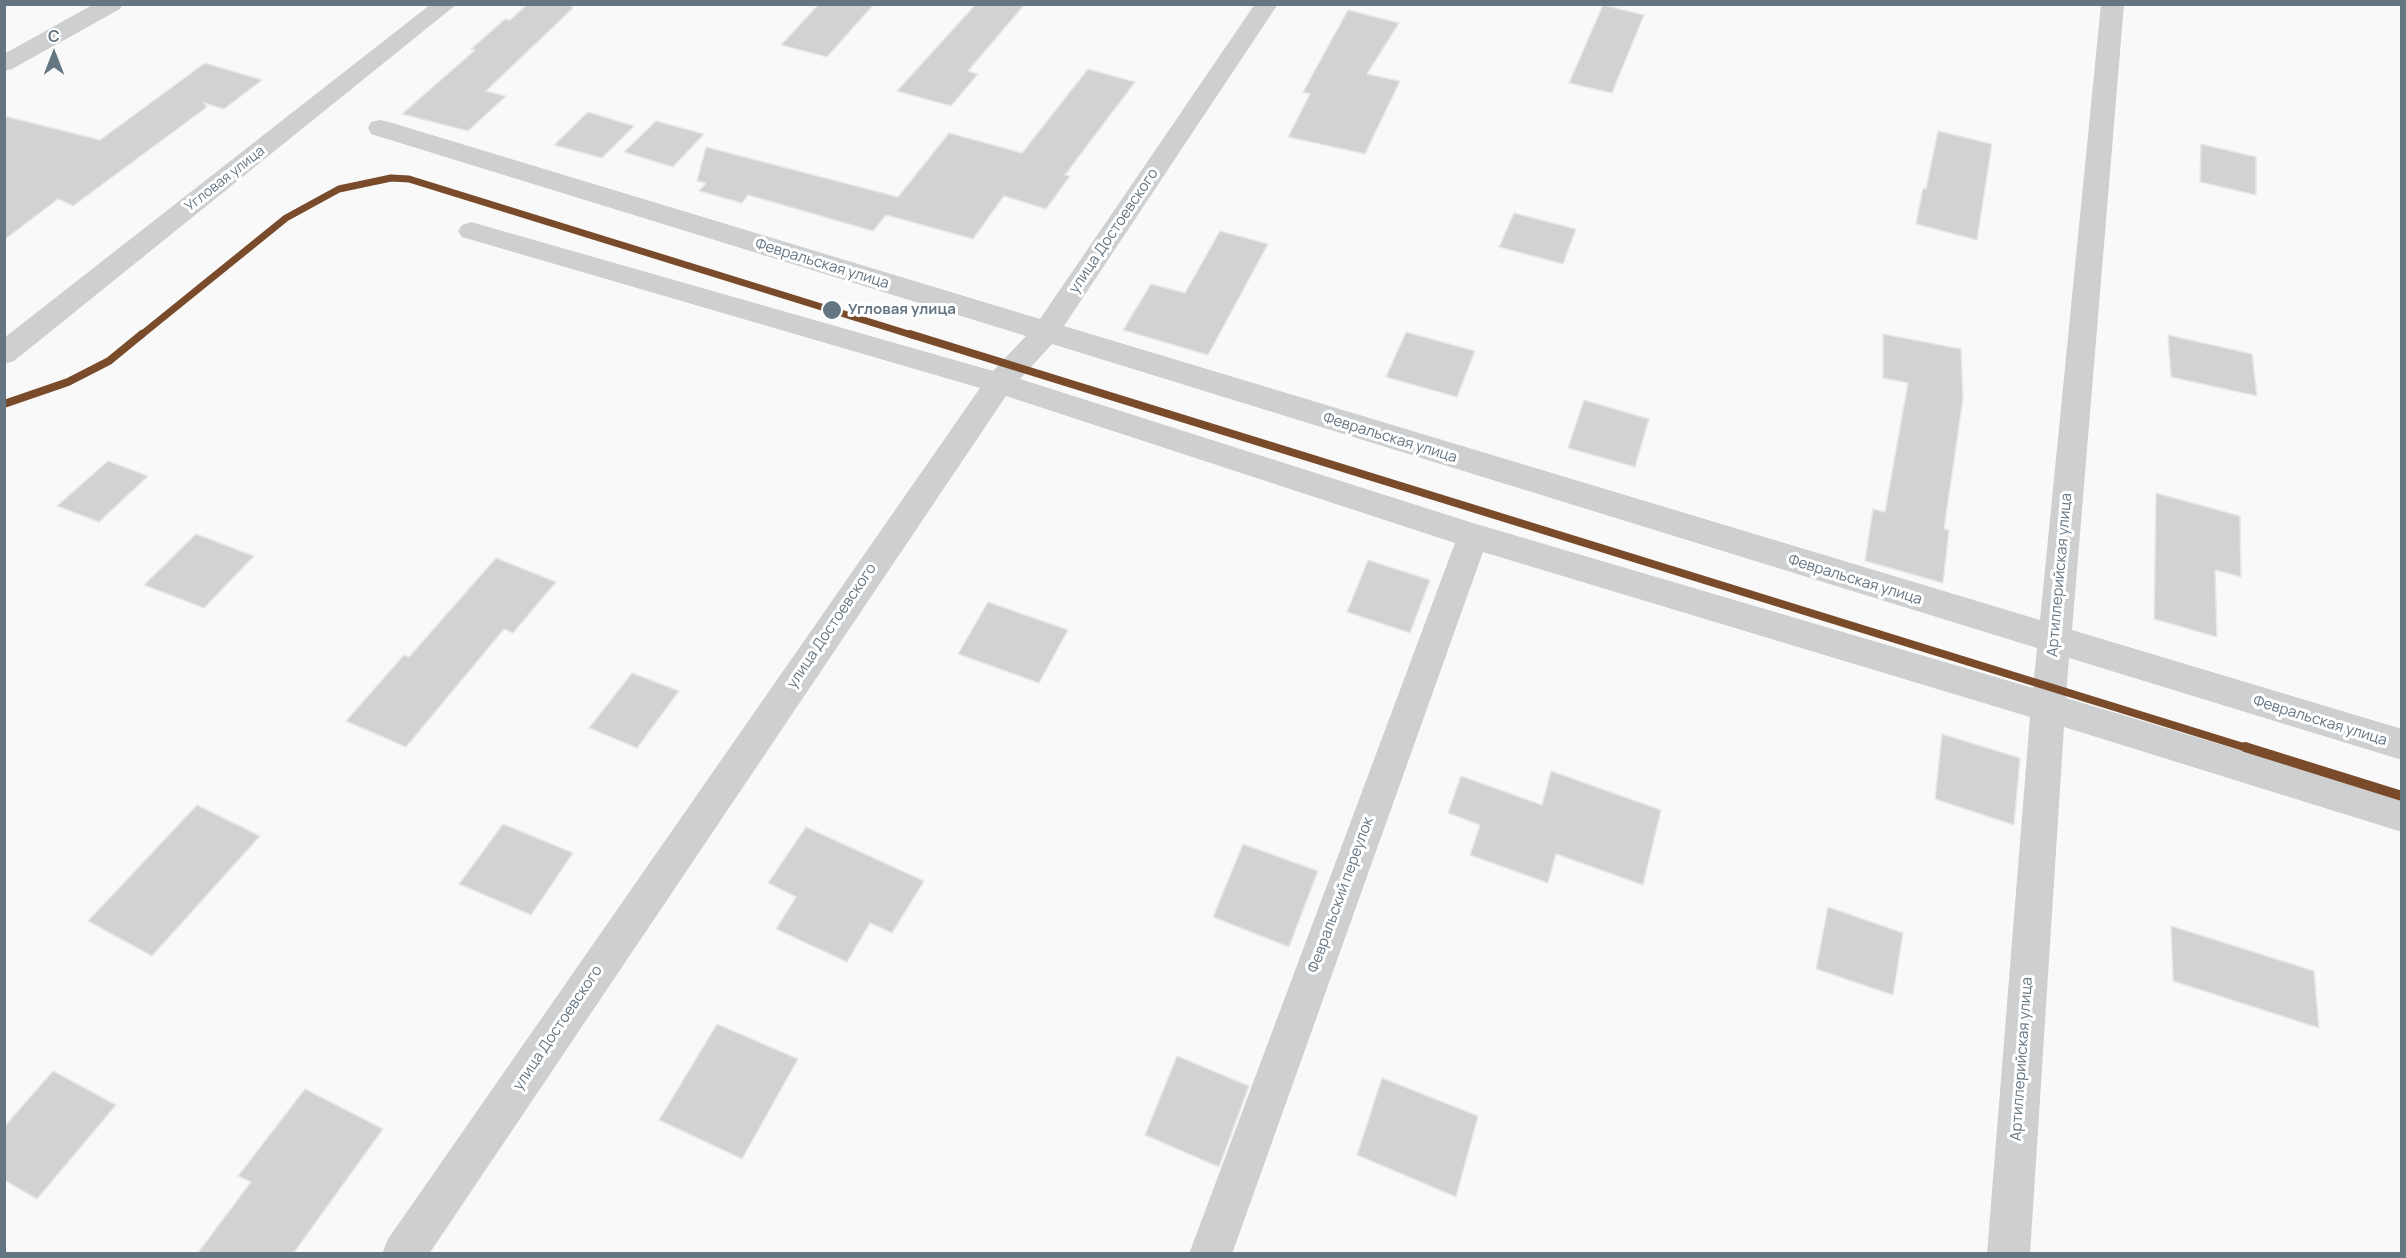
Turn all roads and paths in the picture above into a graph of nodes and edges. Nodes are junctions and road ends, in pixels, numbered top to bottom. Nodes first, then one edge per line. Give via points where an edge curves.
1 (112, 4) edge
2 (446, 4) edge
3 (1268, 4) edge
4 (2113, 4) edge
5 (4, 64) edge
6 (380, 128) dead end
7 (471, 231) dead end
8 (1045, 333) junction
9 (4, 354) edge
10 (999, 383) junction
11 (1473, 536) junction
12 (2054, 641) junction
13 (2048, 707) junction
14 (2402, 745) edge
15 (2402, 816) edge
16 (403, 1254) edge
17 (1210, 1254) edge
18 (2008, 1254) edge

1 - 5 street
2 - 9 street, Угловая улица
3 - 8 street, улица Достоевского
4 - 12 street, Артиллерийская улица
6 - 8 street, Февральская улица
7 - 10 street
8 - 10 street, улица Достоевского
8 - 12 street, Февральская улица
10 - 11 street
10 - 16 street, улица Достоевского
11 - 13 street
11 - 17 street, Февральский переулок
12 - 13 street, Артиллерийская улица
12 - 14 street, Февральская улица
13 - 15 street
13 - 18 street, Артиллерийская улица

